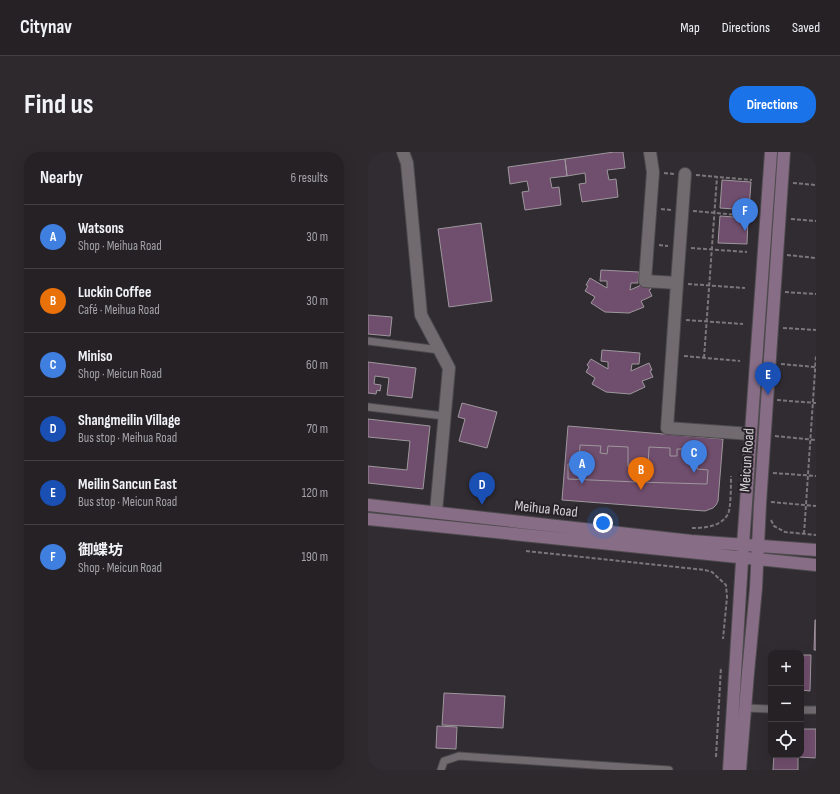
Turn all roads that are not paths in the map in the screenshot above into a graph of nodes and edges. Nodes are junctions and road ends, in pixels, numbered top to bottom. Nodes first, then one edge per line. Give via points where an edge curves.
1 (403, 152) edge
2 (650, 152) edge
3 (771, 152) edge
4 (784, 152) edge
5 (685, 174) road end
6 (677, 283) junction
7 (368, 341) edge
8 (440, 350) junction
9 (368, 407) edge
10 (444, 416) junction
11 (751, 434) junction
12 (368, 505) edge
13 (436, 512) junction
14 (368, 519) edge
15 (743, 545) junction
16 (758, 546) junction
17 (816, 550) edge
18 (742, 558) junction
19 (758, 560) junction
20 (816, 565) edge
21 (746, 708) junction
22 (768, 709) edge
23 (804, 710) edge
24 (816, 710) edge
25 (441, 770) edge
26 (668, 770) edge
27 (729, 770) edge
28 (740, 770) edge

1 - 8 street via 407,163 421,315
2 - 6 street via 653,172 645,281
3 - 11 street, Meicun Road
4 - 16 street, Meicun Road
5 - 6 street
6 - 11 street via 667,428
7 - 8 lane
8 - 10 street via 449,368
9 - 10 lane
10 - 13 street
11 - 15 street, Meicun Road
12 - 13 street, Meihua Road
13 - 15 street, Meihua Road
14 - 18 street, Meihua Road
15 - 16 street, Meihua Road
15 - 18 street, Meicun Road
16 - 17 street, Meihua Road
16 - 19 street, Meicun Road
18 - 19 street, Meihua Road
18 - 27 street, Meicun Road
19 - 20 street, Meihua Road
19 - 21 street, Meicun Road
21 - 22 lane
21 - 28 street, Meicun Road
23 - 24 lane
25 - 26 lane via 444,761 459,756

